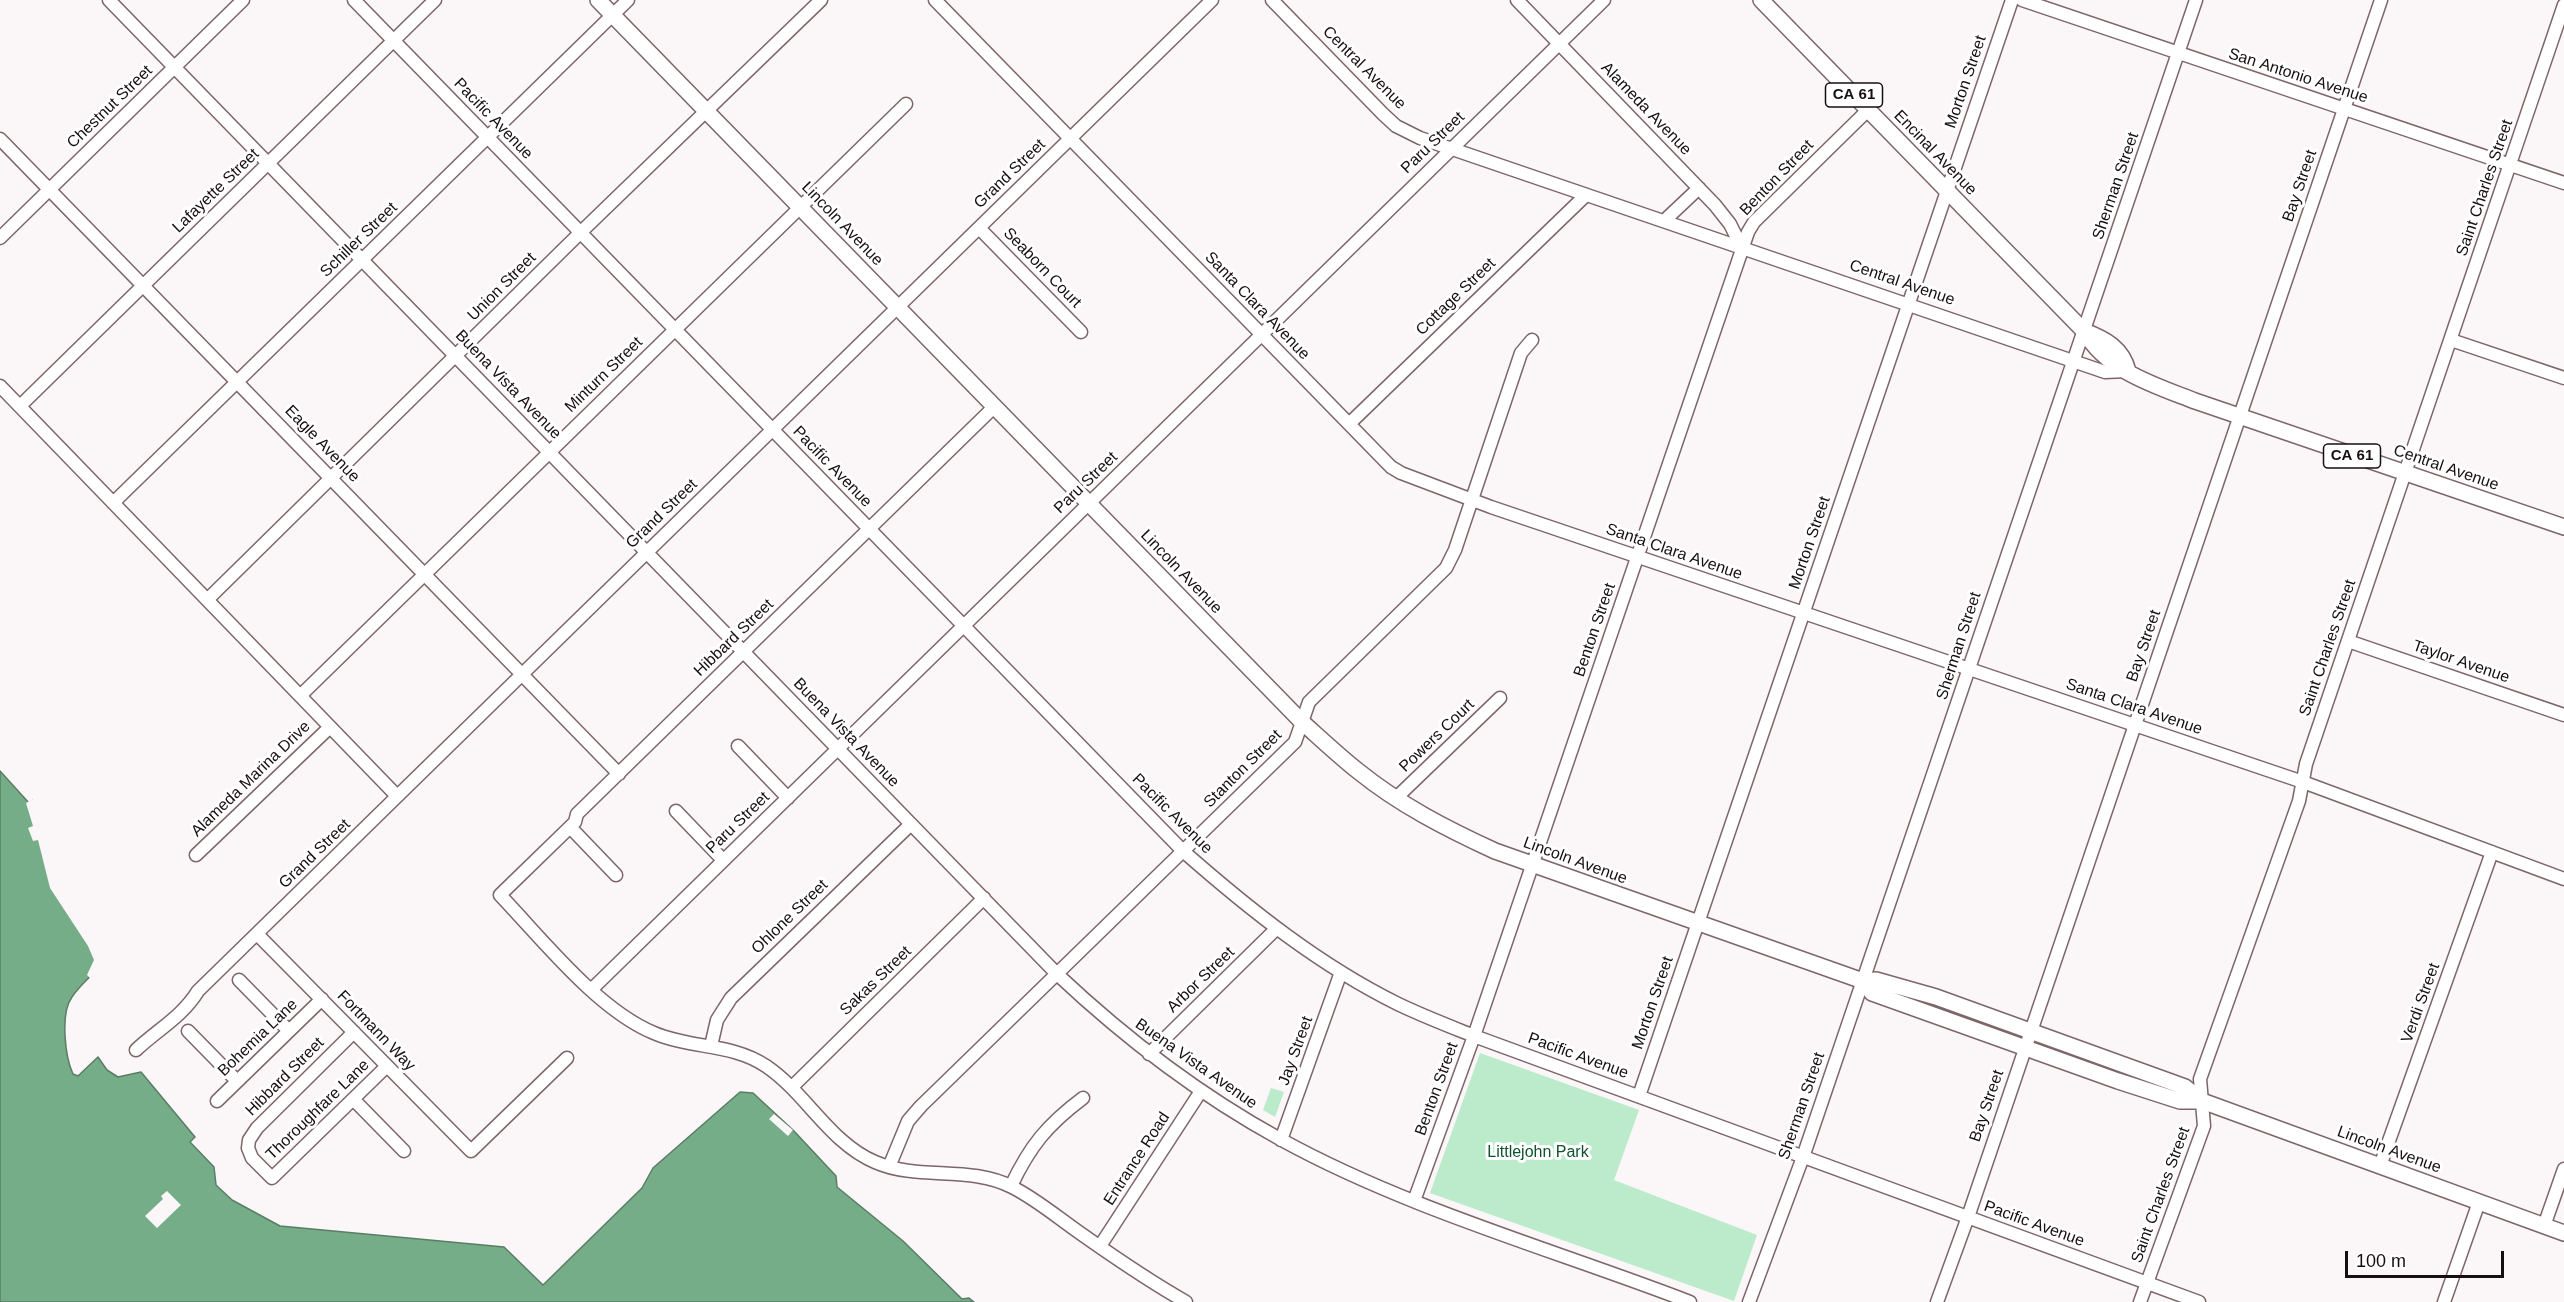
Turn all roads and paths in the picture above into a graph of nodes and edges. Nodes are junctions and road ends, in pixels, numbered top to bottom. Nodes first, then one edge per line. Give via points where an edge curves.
1 (109, 0) edge
2 (243, 0) edge
3 (354, 0) edge
4 (435, 0) edge
5 (598, 0) edge
6 (628, 0) edge
7 (821, 0) edge
8 (935, 0) edge
9 (1212, 0) edge
10 (1272, 0) edge
11 (1517, 0) edge
12 (1604, 0) edge
13 (1761, 0) edge
14 (2012, 0) edge
15 (2022, 0) edge
16 (2196, 0) edge
17 (2381, 0) edge
18 (2564, 5) edge
19 (613, 15) junction
20 (393, 41) junction
21 (1560, 44) junction
22 (2178, 53) junction
23 (175, 67) junction
24 (906, 104) dead end
25 (2344, 108) junction
26 (1868, 110) junction
27 (706, 111) junction
28 (488, 136) junction
29 (0, 139) edge
30 (1070, 139) junction
31 (1451, 149) junction
32 (269, 163) junction
33 (2510, 165) junction
34 (2564, 183) edge
35 (1699, 188) junction
36 (49, 189) junction
37 (1947, 191) junction
38 (1586, 195) junction
39 (801, 207) junction
40 (1664, 221) junction
41 (979, 228) junction
42 (580, 233) junction
43 (0, 238) edge
44 (1742, 248) junction
45 (362, 259) junction
46 (143, 285) junction
47 (1908, 304) junction
48 (898, 307) junction
49 (675, 330) junction
50 (2084, 331) junction
51 (1081, 332) dead end
52 (1260, 334) junction
53 (1532, 340) dead end
54 (2451, 340) junction
55 (456, 355) junction
56 (2074, 361) junction
57 (2128, 371) junction
58 (2564, 378) edge
59 (237, 382) junction
60 (0, 386) edge
61 (20, 406) junction
62 (995, 406) junction
63 (2240, 417) junction
64 (1349, 424) junction
65 (773, 429) junction
66 (550, 451) junction
67 (2404, 473) junction
68 (330, 477) junction
69 (1472, 500) junction
70 (113, 503) junction
71 (1089, 503) junction
72 (2564, 527) edge
73 (870, 529) junction
74 (647, 551) junction
75 (1637, 557) junction
76 (424, 574) junction
77 (208, 600) junction
78 (1803, 612) junction
79 (963, 625) junction
80 (2348, 641) junction
81 (744, 652) junction
82 (1969, 669) junction
83 (521, 674) junction
84 (300, 696) junction
85 (1500, 698) dead end
86 (2564, 715) edge
87 (1302, 722) junction
88 (2134, 725) junction
89 (330, 727) junction
90 (738, 746) dead end
91 (837, 748) junction
92 (619, 774) junction
93 (2303, 782) junction
94 (397, 796) junction
95 (788, 798) junction
96 (1396, 798) junction
97 (676, 811) dead end
98 (911, 824) junction
99 (570, 827) junction
100 (1183, 851) junction
101 (2492, 852) junction
102 (196, 855) dead end
103 (723, 860) junction
104 (1533, 865) junction
105 (616, 875) dead end
106 (2564, 879) edge
107 (984, 898) junction
108 (1697, 924) junction
109 (1276, 929) junction
110 (257, 934) junction
111 (1341, 972) junction
112 (1057, 974) junction
113 (239, 980) dead end
114 (1863, 981) junction
115 (591, 990) junction
116 (322, 999) junction
117 (188, 1031) dead end
118 (289, 1031) junction
119 (2030, 1031) junction
120 (354, 1032) junction
121 (1474, 1036) junction
122 (711, 1046) junction
123 (2024, 1048) junction
124 (136, 1050) dead end
125 (1149, 1054) junction
126 (567, 1058) dead end
127 (387, 1066) junction
128 (237, 1081) junction
129 (792, 1087) junction
130 (1201, 1091) junction
131 (1639, 1096) junction
132 (1083, 1098) dead end
133 (353, 1099) junction
134 (217, 1101) dead end
135 (2202, 1101) junction
136 (1281, 1140) junction
137 (405, 1151) dead end
138 (1803, 1156) junction
139 (2380, 1166) junction
140 (889, 1167) junction
141 (2564, 1169) edge
142 (272, 1178) joint
143 (1011, 1186) junction
144 (1414, 1200) junction
145 (2479, 1202) junction
146 (1968, 1217) junction
147 (2544, 1226) junction
148 (2564, 1233) edge
149 (1100, 1246) junction
150 (2147, 1283) junction
151 (1663, 1297) edge
152 (1186, 1302) edge
153 (1690, 1302) edge
154 (1749, 1302) edge
155 (1937, 1302) edge
156 (2140, 1302) edge
157 (2199, 1302) edge
158 (2444, 1302) edge

1 - 23 street, Buena Vista Avenue
2 - 23 street, Chestnut Street
3 - 20 street, Pacific Avenue
4 - 20 street, Lafayette Street
5 - 19 main road, Lincoln Avenue
6 - 19 street, Schiller Street
7 - 27 street, Union Street
8 - 30 street, Santa Clara Avenue
9 - 30 street, Grand Street
10 - 31 street, Central Avenue via 1396,126
11 - 21 street, Alameda Avenue
12 - 21 street, Paru Street
13 - 26 main road, Encinal Avenue / CA 61
14 - 37 street, Morton Street
15 - 22 street, San Antonio Avenue
16 - 22 street, Sherman Street
17 - 25 street, Bay Street
18 - 33 street, Saint Charles Street
19 - 27 main road, Lincoln Avenue
19 - 28 street, Schiller Street
20 - 28 street, Pacific Avenue
20 - 32 street, Lafayette Street
21 - 31 street, Paru Street
21 - 35 street, Alameda Avenue
22 - 25 street, San Antonio Avenue
22 - 50 street, Sherman Street
23 - 32 street, Buena Vista Avenue
23 - 36 street, Chestnut Street
24 - 39 street, Minturn Street
25 - 33 street, San Antonio Avenue
25 - 63 street, Bay Street
26 - 37 main road, Encinal Avenue / CA 61
26 - 44 street, Benton Street via 1754,222
27 - 39 main road, Lincoln Avenue
27 - 42 street, Union Street
28 - 42 street, Pacific Avenue
28 - 45 street, Schiller Street
29 - 36 street, Eagle Avenue
30 - 41 street, Grand Street
30 - 52 street, Santa Clara Avenue
31 - 38 street, Central Avenue
31 - 52 street, Paru Street
32 - 45 street, Buena Vista Avenue
32 - 46 street, Lafayette Street
33 - 34 street, San Antonio Avenue
33 - 54 street, Saint Charles Street
35 - 40 street
35 - 44 street, Alameda Avenue via 1730,224
36 - 43 street, Chestnut Street
36 - 46 street, Eagle Avenue
37 - 47 street, Morton Street
37 - 50 main road, Encinal Avenue / CA 61
38 - 40 street, Central Avenue
38 - 64 street, Cottage Street
39 - 48 main road, Lincoln Avenue
39 - 49 street, Minturn Street
40 - 44 street, Central Avenue
41 - 48 street, Grand Street
41 - 51 street, Seaborn Court
42 - 49 street, Pacific Avenue
42 - 55 street, Union Street
44 - 47 street, Central Avenue
44 - 75 street, Benton Street
45 - 55 street, Buena Vista Avenue
45 - 59 street, Schiller Street
46 - 59 street, Eagle Avenue
46 - 61 street, Lafayette Street
47 - 56 street, Central Avenue
47 - 78 street, Morton Street
48 - 62 main road, Lincoln Avenue
48 - 65 street, Grand Street
49 - 65 street, Pacific Avenue
49 - 66 street, Minturn Street
50 - 56 street, Sherman Street
50 - 57 main road, Encinal Avenue / CA 61 via 2102,338 2124,357
52 - 64 street, Santa Clara Avenue
52 - 71 street, Paru Street
53 - 69 street, Stanton Street via 1521,353
54 - 58 street
54 - 67 street, Saint Charles Street
55 - 66 street, Buena Vista Avenue
55 - 68 street, Union Street
56 - 57 street, Central Avenue via 2105,372
56 - 82 street, Sherman Street
57 - 63 main road, Central Avenue / CA 61
59 - 68 street, Eagle Avenue
59 - 70 street, Schiller Street
60 - 61 street
61 - 70 street
62 - 71 main road, Lincoln Avenue
62 - 73 street, Hibbard Street
63 - 67 main road, Central Avenue / CA 61
63 - 88 street, Bay Street
64 - 69 street, Santa Clara Avenue via 1391,467
65 - 73 street, Pacific Avenue
65 - 74 street, Grand Street
66 - 74 street, Buena Vista Avenue
66 - 76 street, Minturn Street
67 - 72 main road, Central Avenue / CA 61
67 - 80 street, Saint Charles Street
68 - 76 street, Eagle Avenue
68 - 77 street, Union Street
69 - 75 street, Santa Clara Avenue
69 - 87 street, Stanton Street via 1446,568 1309,702
70 - 77 street
71 - 79 street, Paru Street
71 - 87 main road, Lincoln Avenue
73 - 79 street, Pacific Avenue
73 - 81 street, Hibbard Street
74 - 81 street, Buena Vista Avenue
74 - 83 street, Grand Street
75 - 78 street, Santa Clara Avenue
75 - 104 street, Benton Street
76 - 83 street, Eagle Avenue
76 - 84 street, Minturn Street
77 - 84 street
78 - 82 street, Santa Clara Avenue
78 - 108 street, Morton Street
79 - 91 street, Paru Street
79 - 100 street, Pacific Avenue
80 - 86 street, Taylor Avenue
80 - 93 street, Saint Charles Street
81 - 91 street, Buena Vista Avenue
81 - 92 street, Hibbard Street
82 - 88 street, Santa Clara Avenue
82 - 114 street, Sherman Street
83 - 92 street, Eagle Avenue
83 - 94 street, Grand Street
84 - 89 street
85 - 96 street, Powers Court
87 - 96 main road, Lincoln Avenue via 1360,773
87 - 100 street, Stanton Street via 1295,742
88 - 93 street, Santa Clara Avenue
88 - 119 street, Bay Street
89 - 94 street
89 - 102 street, Alameda Marina Drive
90 - 95 street
91 - 95 street, Paru Street
91 - 98 street, Buena Vista Avenue
92 - 99 street, Hibbard Street via 577,814
93 - 101 street, Santa Clara Avenue
93 - 135 street, Saint Charles Street via 2200,1079
94 - 110 street, Grand Street
95 - 103 street, Paru Street
96 - 104 main road, Lincoln Avenue via 1462,836
97 - 103 street
98 - 107 street, Buena Vista Avenue
98 - 122 street, Ohlone Street via 731,998 717,1020
99 - 105 street
99 - 115 street, Hibbard Street via 500,895
100 - 109 street, Pacific Avenue
100 - 112 street, Stanton Street
101 - 106 street, Santa Clara Avenue
101 - 139 street, Verdi Street
103 - 115 street, Paru Street
104 - 108 main road, Lincoln Avenue
104 - 121 street, Benton Street
107 - 112 street, Buena Vista Avenue
107 - 129 street, Sakas Street
108 - 114 main road, Lincoln Avenue
108 - 131 street, Morton Street
109 - 111 street, Pacific Avenue
109 - 125 street, Arbor Street
110 - 116 street, Fortmann Way
110 - 124 street, Grand Street via 160,1033
111 - 121 street, Pacific Avenue via 1397,1003
111 - 136 street, Jay Street
112 - 125 street, Buena Vista Avenue
112 - 140 street, Stanton Street via 908,1121
113 - 118 street
114 - 119 main road, Lincoln Avenue via 1876,980
114 - 123 main road, Lincoln Avenue via 1872,993
114 - 138 street, Sherman Street
115 - 122 street via 612,1009 652,1032
116 - 118 street, Bohemia Lane
116 - 120 street, Fortmann Way
117 - 128 street
118 - 128 street, Bohemia Lane
119 - 123 street, Bay Street
119 - 135 main road, Lincoln Avenue via 2185,1087
120 - 127 street, Fortmann Way
120 - 142 street, Hibbard Street via 249,1140 252,1158
121 - 131 street, Pacific Avenue
121 - 144 street, Benton Street
122 - 129 street via 748,1056
123 - 135 main road, Lincoln Avenue via 2180,1101
123 - 146 street, Bay Street
125 - 130 street, Buena Vista Avenue
126 - 127 street, Fortmann Way via 471,1151
127 - 133 street, Thoroughfare Lane
128 - 134 street, Bohemia Lane
129 - 140 street via 855,1150
130 - 136 street, Buena Vista Avenue
130 - 149 street, Entrance Road
131 - 138 street, Pacific Avenue
132 - 143 street via 1062,1113 1036,1141
133 - 137 street
133 - 142 street, Thoroughfare Lane
135 - 139 main road, Lincoln Avenue
135 - 150 street, Saint Charles Street via 2204,1126
136 - 144 street, Buena Vista Avenue
138 - 146 street, Pacific Avenue
138 - 154 street, Sherman Street
139 - 145 main road, Lincoln Avenue
140 - 143 street via 971,1176
141 - 147 street
143 - 149 street
144 - 151 street, Buena Vista Avenue
145 - 147 main road, Lincoln Avenue
145 - 158 street
146 - 150 street, Pacific Avenue
146 - 155 street, Bay Street
147 - 148 main road, Lincoln Avenue
149 - 152 street
150 - 156 street, Saint Charles Street
150 - 157 street, Pacific Avenue
151 - 153 street, Buena Vista Avenue

